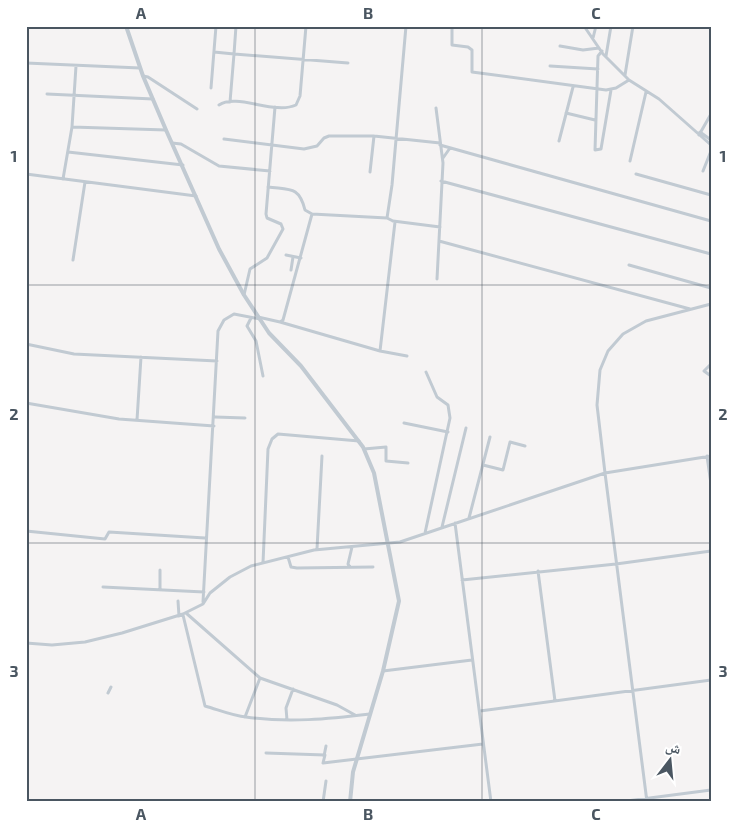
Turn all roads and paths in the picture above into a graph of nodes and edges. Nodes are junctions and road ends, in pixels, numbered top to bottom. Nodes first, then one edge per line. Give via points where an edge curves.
1 (126, 26) edge
2 (216, 26) edge
3 (236, 26) edge
4 (306, 26) edge
5 (406, 26) edge
6 (452, 26) edge
7 (584, 26) edge
8 (596, 26) edge
9 (611, 26) edge
10 (633, 26) edge
11 (592, 39) junction
12 (560, 46) dead end
13 (600, 50) junction
14 (214, 52) junction
15 (234, 54) junction
16 (605, 56) junction
17 (304, 60) junction
18 (26, 63) edge
19 (348, 63) dead end
20 (76, 66) junction
21 (550, 66) dead end
22 (140, 68) junction
23 (598, 69) junction
24 (142, 76) junction
25 (624, 76) junction
26 (629, 80) junction
27 (573, 87) junction
28 (211, 88) dead end
29 (598, 89) junction
30 (611, 90) junction
31 (646, 92) junction
32 (47, 94) dead end
33 (74, 94) junction
34 (153, 99) junction
35 (230, 102) junction
36 (219, 105) dead end
37 (275, 107) junction
38 (436, 108) dead end
39 (197, 109) dead end
40 (566, 113) junction
41 (711, 114) edge
42 (595, 120) junction
43 (72, 127) junction
44 (166, 130) junction
45 (699, 134) junction
46 (374, 136) junction
47 (396, 138) junction
48 (224, 139) dead end
49 (711, 140) edge
50 (559, 141) dead end
51 (172, 142) junction
52 (272, 143) junction
53 (440, 144) junction
54 (711, 145) edge
55 (450, 148) junction
56 (711, 151) edge
57 (68, 152) junction
58 (442, 158) junction
59 (630, 161) dead end
60 (183, 165) junction
61 (270, 171) junction
62 (703, 171) dead end
63 (370, 172) dead end
64 (26, 174) edge
65 (636, 174) dead end
66 (63, 179) junction
67 (441, 181) junction
68 (85, 182) junction
69 (268, 187) junction
70 (711, 194) edge
71 (196, 196) junction
72 (312, 214) junction
73 (387, 218) junction
74 (393, 221) junction
75 (711, 221) edge
76 (440, 228) junction
77 (439, 241) junction
78 (711, 254) edge
79 (286, 255) dead end
80 (294, 257) junction
81 (300, 258) junction
82 (74, 260) dead end
83 (628, 265) dead end
84 (291, 270) dead end
85 (437, 279) dead end
86 (711, 288) edge
87 (244, 295) junction
88 (711, 304) edge
89 (691, 310) junction
90 (251, 318) junction
91 (259, 318) junction
92 (280, 322) junction
93 (26, 344) edge
94 (380, 351) junction
95 (407, 356) dead end
96 (141, 357) junction
97 (217, 361) junction
98 (711, 364) edge
99 (426, 372) dead end
100 (263, 376) dead end
101 (711, 376) edge
102 (26, 403) edge
103 (215, 417) junction
104 (245, 418) dead end
105 (137, 420) junction
106 (404, 423) dead end
107 (214, 426) junction
108 (466, 428) dead end
109 (448, 432) junction
110 (490, 437) dead end
111 (359, 441) junction
112 (525, 446) dead end
113 (364, 449) junction
114 (322, 456) dead end
115 (709, 456) edge
116 (408, 464) dead end
117 (483, 465) junction
118 (604, 473) junction
119 (711, 484) edge
120 (469, 518) junction
121 (455, 523) junction
122 (442, 528) junction
123 (26, 530) edge
124 (425, 533) junction
125 (205, 538) junction
126 (388, 544) junction
127 (352, 547) junction
128 (316, 549) junction
129 (711, 551) edge
130 (288, 556) junction
131 (263, 563) junction
132 (616, 564) junction
133 (350, 567) junction
134 (373, 567) dead end
135 (160, 570) dead end
136 (538, 571) junction
137 (462, 580) junction
138 (103, 587) dead end
139 (160, 590) junction
140 (204, 592) junction
141 (178, 601) dead end
142 (203, 604) junction
143 (183, 614) junction
144 (26, 643) edge
145 (472, 660) junction
146 (383, 671) junction
147 (260, 678) junction
148 (711, 680) edge
149 (111, 687) dead end
150 (293, 689) junction
151 (632, 691) junction
152 (108, 693) dead end
153 (555, 701) junction
154 (480, 711) junction
155 (371, 714) junction
156 (356, 716) junction
157 (245, 717) junction
158 (287, 720) junction
159 (483, 744) junction
160 (326, 746) dead end
161 (266, 753) dead end
162 (324, 756) junction
163 (356, 760) junction
164 (326, 781) dead end
165 (711, 790) edge
166 (647, 800) edge
167 (323, 802) edge
168 (350, 802) edge
169 (491, 802) edge
170 (619, 802) edge

1 - 22 street
2 - 14 street
3 - 15 street
4 - 17 street
5 - 47 street
6 - 27 street via 452,45 472,50 472,72
7 - 11 street
8 - 11 street
9 - 16 street
10 - 25 street
11 - 13 street
12 - 13 street
13 - 16 street
13 - 23 street
14 - 15 street
14 - 28 street
15 - 17 street
15 - 35 street
16 - 25 street
17 - 19 street
17 - 37 street via 299,101 293,106
18 - 20 street
20 - 22 street
20 - 33 street
21 - 23 street
22 - 24 street
23 - 29 street
24 - 34 street
24 - 39 street
25 - 26 street
26 - 30 street
26 - 31 street
27 - 29 street
27 - 40 street
29 - 30 street
29 - 42 street
30 - 42 street via 599,150 594,148
31 - 45 street via 659,99
31 - 59 street
32 - 33 street
33 - 34 street
33 - 43 street
34 - 44 street
35 - 36 street
35 - 37 street
37 - 52 street
38 - 53 street
40 - 42 street
40 - 50 street
41 - 45 street
43 - 44 street
43 - 57 street
44 - 51 street
45 - 49 street
45 - 54 street
46 - 47 street
46 - 52 street via 329,136 317,146 304,149 274,146
46 - 63 street
47 - 53 street
47 - 73 street
48 - 52 street
51 - 60 street
51 - 61 street via 219,166
52 - 61 street
53 - 55 street
53 - 58 street
55 - 58 street
55 - 75 street
56 - 62 street
57 - 60 street
57 - 66 street
58 - 67 street
60 - 71 street
61 - 69 street
64 - 66 street
65 - 70 street
66 - 68 street
67 - 76 street
67 - 78 street
68 - 71 street
68 - 82 street
69 - 72 street via 295,190 301,196 305,210
69 - 87 street via 266,215 282,225 283,230 267,258 250,270
71 - 87 street
72 - 73 street
72 - 81 street
73 - 74 street
74 - 76 street
74 - 94 street
76 - 77 street
77 - 85 street
77 - 89 street
79 - 80 street
80 - 81 street
80 - 84 street
81 - 92 street
83 - 86 street
87 - 91 street
88 - 89 street
89 - 118 street via 646,321 623,334 608,351 600,370 597,405
90 - 91 street
90 - 97 street via 234,314 224,320 218,331
90 - 100 street via 248,326 256,341
91 - 92 street
91 - 111 street
92 - 94 street
93 - 96 street via 74,354
94 - 95 street
96 - 97 street
96 - 105 street
97 - 103 street
98 - 101 street via 704,371
99 - 109 street via 437,397 448,405
102 - 105 street
103 - 104 street
103 - 107 street
105 - 107 street
106 - 109 street
107 - 125 street
108 - 122 street
109 - 124 street
110 - 117 street
111 - 113 street
111 - 131 street via 278,434 272,439 268,449
112 - 117 street via 510,442 503,470
113 - 116 street via 386,447 386,461
113 - 126 street via 374,473
114 - 128 street
115 - 118 street
115 - 119 street
117 - 120 street
118 - 120 street
118 - 132 street
120 - 121 street
121 - 122 street
121 - 137 street
122 - 124 street
123 - 125 street via 105,539 108,532
124 - 126 street
125 - 140 street
126 - 127 street
126 - 146 street via 399,601
127 - 128 street
127 - 133 street
128 - 130 street
129 - 132 street
130 - 131 street
130 - 133 street via 290,567
131 - 142 street via 230,577 210,593
132 - 136 street
132 - 151 street
133 - 134 street
135 - 139 street
136 - 137 street
136 - 153 street
137 - 145 street
138 - 139 street
139 - 140 street
140 - 142 street
141 - 143 street
142 - 143 street
143 - 144 street via 85,642
143 - 147 street
143 - 157 street via 205,706
145 - 146 street
145 - 154 street
146 - 155 street
147 - 150 street
147 - 157 street
148 - 151 street
149 - 152 street
150 - 156 street via 338,705
150 - 158 street via 286,708
151 - 153 street
151 - 166 street
153 - 154 street
154 - 159 street
155 - 156 street
155 - 163 street
156 - 158 street via 332,720
157 - 158 street
159 - 163 street
159 - 169 street
160 - 162 street
161 - 162 street
162 - 163 street via 323,763
163 - 168 street
164 - 167 street
165 - 166 street
166 - 170 street

